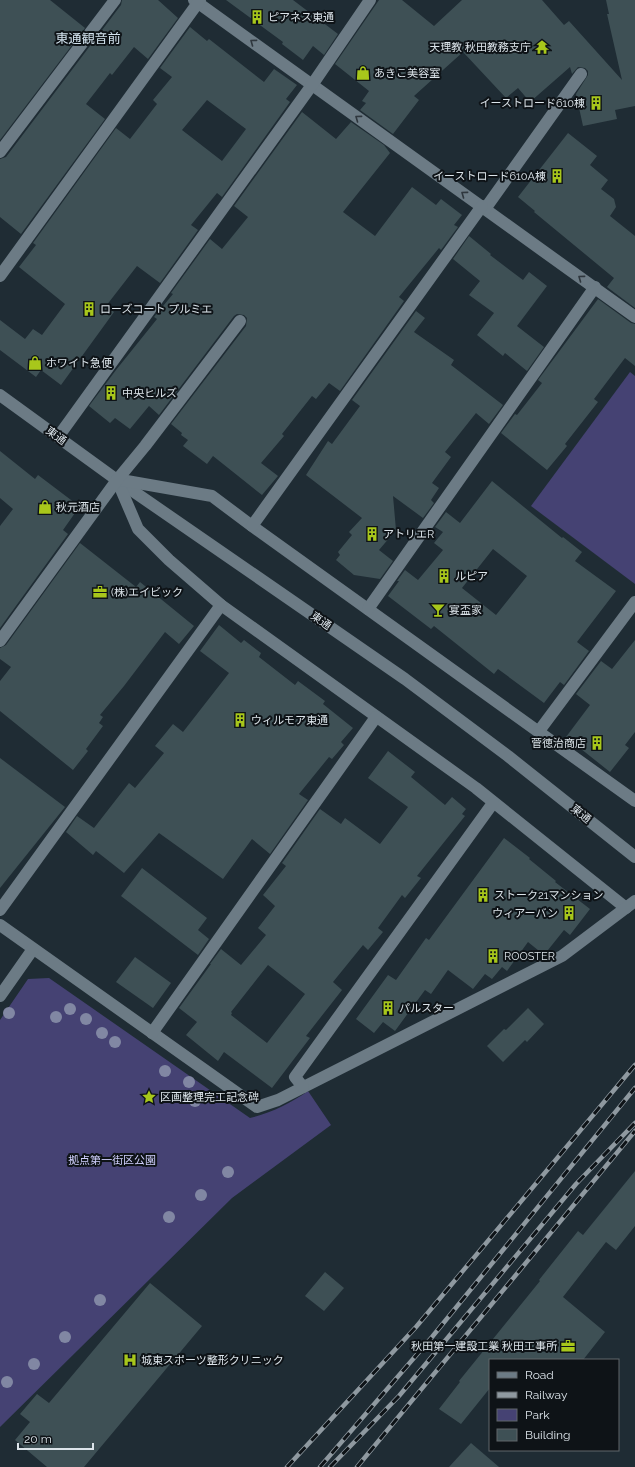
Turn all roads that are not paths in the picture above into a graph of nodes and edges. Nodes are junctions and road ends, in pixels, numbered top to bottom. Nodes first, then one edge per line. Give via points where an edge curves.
1 (115, 0) edge
2 (370, 0) edge
3 (198, 1) edge
4 (581, 74) dead end
5 (312, 85) junction
6 (0, 152) edge
7 (483, 208) junction
8 (0, 276) edge
9 (595, 287) junction
10 (635, 317) edge
11 (240, 321) dead end
12 (0, 395) edge
13 (58, 437) junction
14 (117, 480) junction
15 (252, 526) junction
16 (635, 602) edge
17 (221, 604) junction
18 (368, 609) junction
19 (0, 641) edge
20 (376, 718) junction
21 (539, 731) junction
22 (635, 801) edge
23 (493, 803) junction
24 (635, 857) edge
25 (631, 905) edge
26 (0, 910) edge
27 (0, 925) edge
28 (33, 949) junction
29 (0, 996) edge
30 (152, 1033) junction
31 (302, 1087) junction

1 - 6 street
2 - 5 street
5 -> 3 street
3 - 8 street
4 - 7 street
7 -> 5 street
5 - 13 street
9 -> 7 street
7 - 15 street
9 - 10 street
9 - 18 street
11 - 14 street
12 - 13 street, 東通
13 - 14 street, 東通
14 - 15 street via 212,496
14 - 17 street via 138,529 169,560
14 - 19 street
14 - 24 street, 東通 via 405,678
15 - 18 street
16 - 21 street
17 - 20 street
17 - 26 street
18 - 21 street
20 - 23 street via 476,788
20 - 30 street
21 - 22 street
23 - 25 street
23 - 31 street via 295,1076
25 - 31 street via 562,956
27 - 28 street
28 - 29 street
28 - 30 street
30 - 31 street via 257,1107 278,1100

